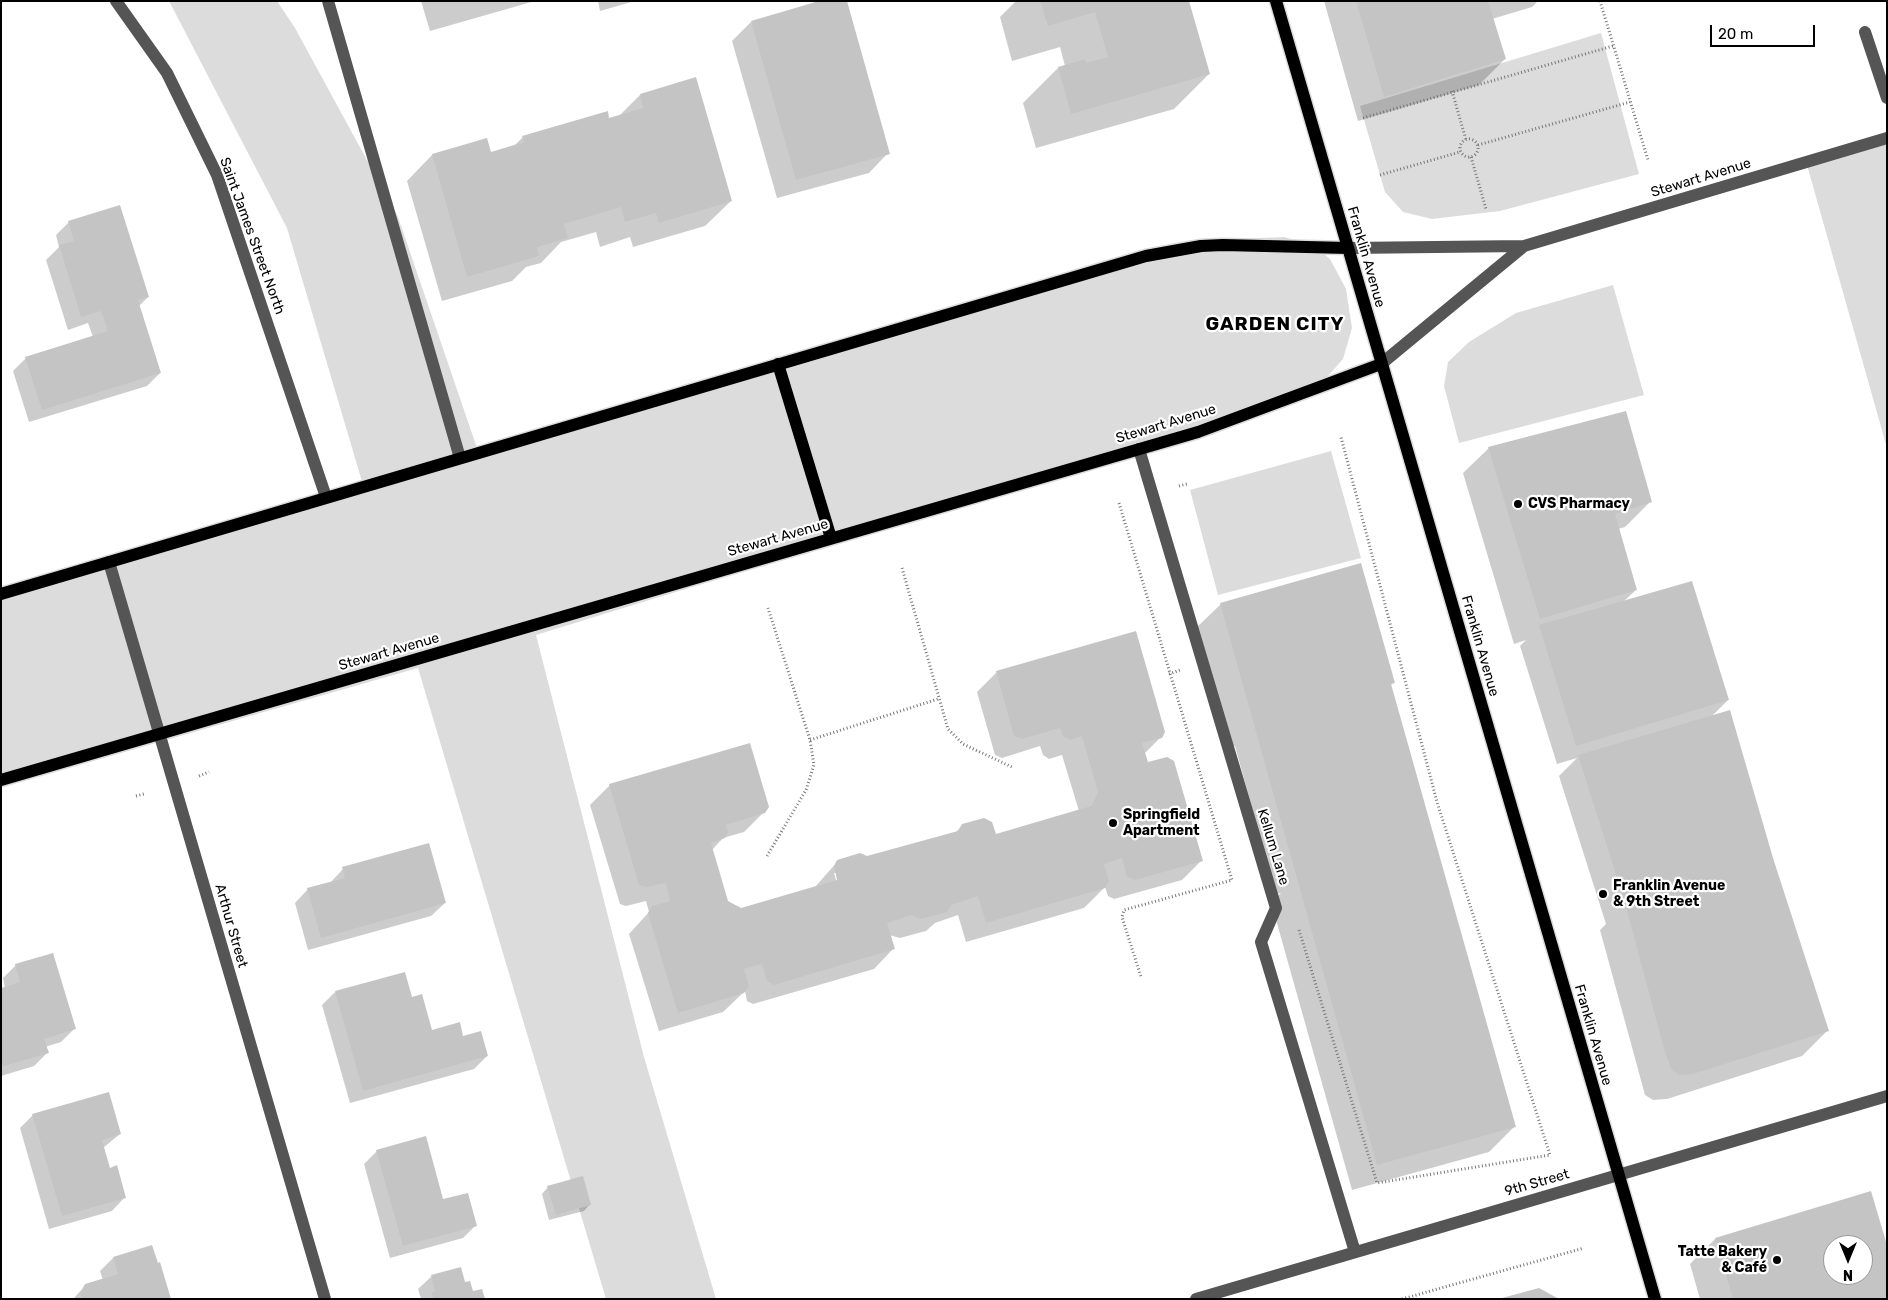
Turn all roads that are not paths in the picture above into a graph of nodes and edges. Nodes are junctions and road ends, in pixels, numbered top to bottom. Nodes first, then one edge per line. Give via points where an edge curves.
1 (116, 1) edge
2 (328, 1) edge
3 (1276, 1) edge
4 (1865, 32) dead end
5 (1887, 98) edge
6 (1887, 138) edge
7 (1524, 246) junction
8 (1348, 248) junction
9 (778, 364) junction
10 (1381, 364) junction
11 (1139, 449) junction
12 (460, 458) junction
13 (326, 497) junction
14 (831, 538) junction
15 (109, 562) junction
16 (1, 594) edge
17 (160, 734) junction
18 (1, 780) edge
19 (1887, 1096) edge
20 (1618, 1174) junction
21 (1355, 1252) junction
22 (1214, 1296) edge
23 (325, 1299) edge
24 (1196, 1299) edge
25 (1654, 1299) edge

1 - 13 street, Saint James Street North via 166,73 217,175
2 - 12 street
3 - 8 main road, Franklin Avenue
4 - 5 street
6 - 7 street, Stewart Avenue
7 - 8 street, Stewart Avenue
7 - 10 street, Stewart Avenue
8 - 9 main road, Stewart Avenue via 1223,245 1146,256
8 - 10 main road, Franklin Avenue
9 - 12 main road, Stewart Avenue
9 - 14 main road
10 - 11 main road, Stewart Avenue via 1198,432
10 - 20 main road, Franklin Avenue
11 - 14 main road, Stewart Avenue
11 - 21 street, Kellum Lane via 1276,908 1261,942
12 - 13 main road, Stewart Avenue
13 - 15 main road, Stewart Avenue
14 - 17 main road, Stewart Avenue
15 - 16 main road, Stewart Avenue
15 - 17 street, Arthur Street
17 - 18 main road, Stewart Avenue
17 - 23 street, Arthur Street
19 - 20 street, 9th Street
20 - 21 street, 9th Street
20 - 25 main road, Franklin Avenue
21 - 22 street, 9th Street
22 - 24 street, 9th Street

